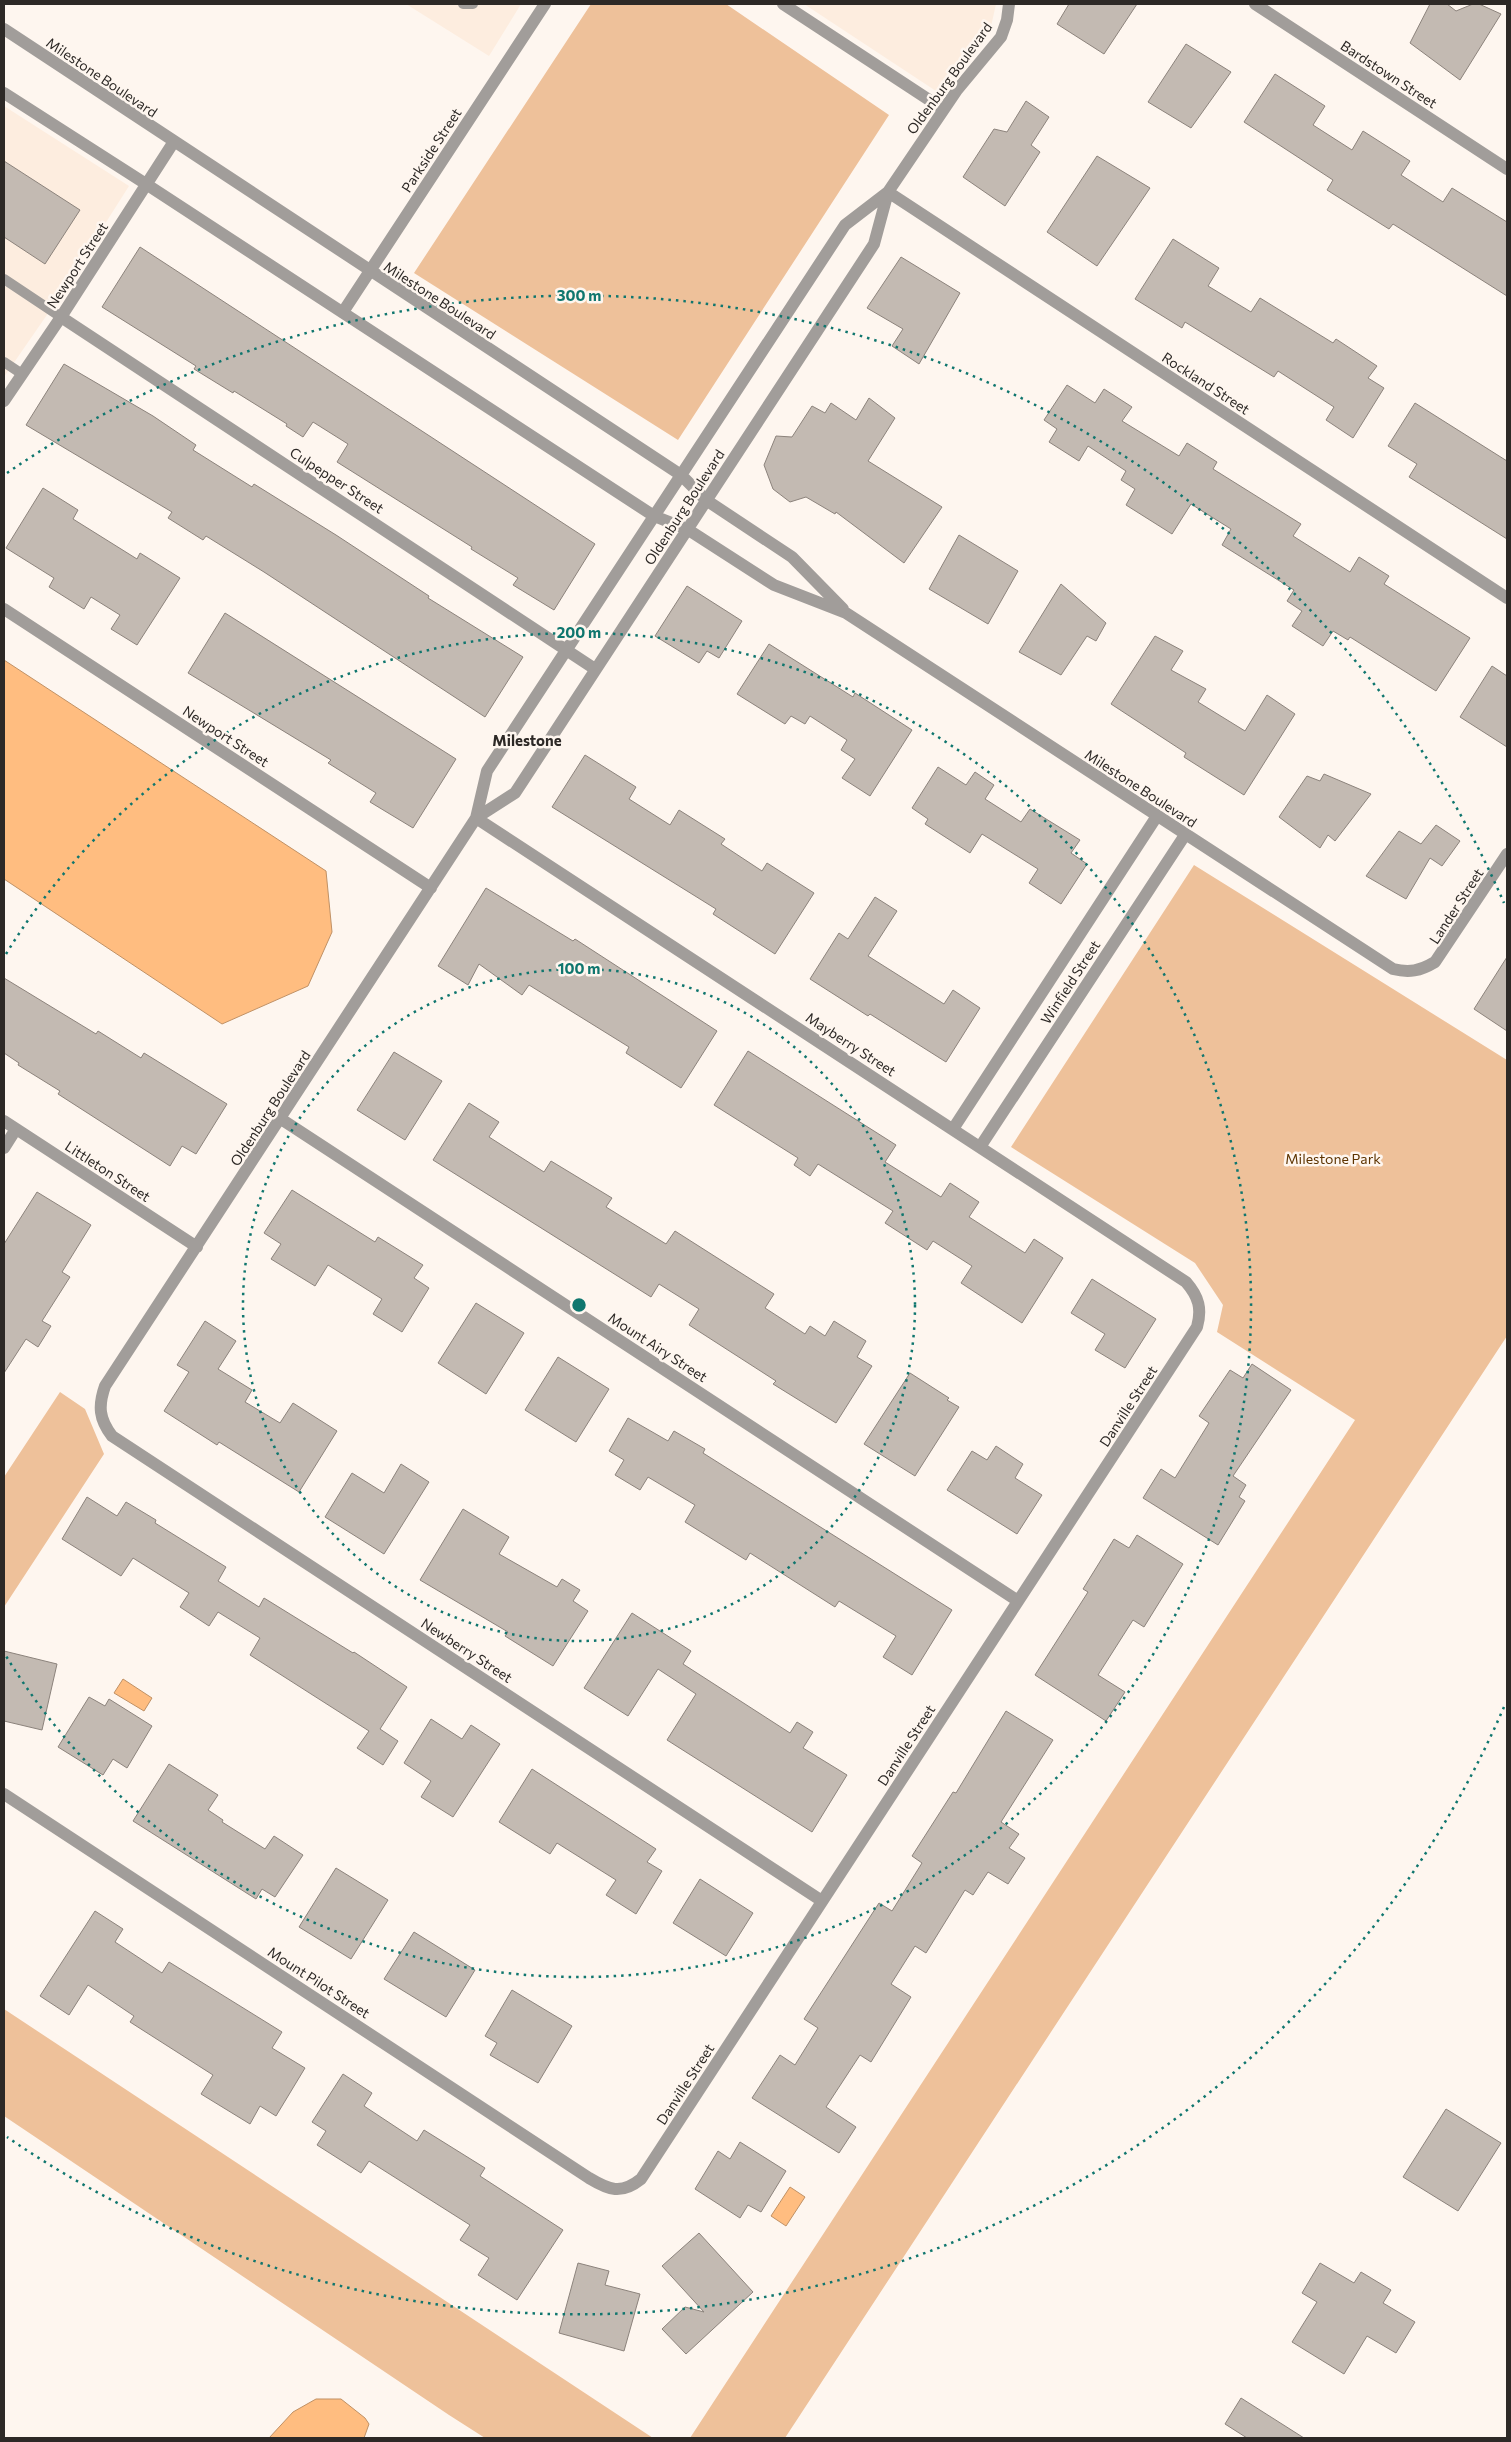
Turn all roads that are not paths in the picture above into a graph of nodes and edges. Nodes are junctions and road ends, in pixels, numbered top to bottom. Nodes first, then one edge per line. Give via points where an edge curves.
1 (463, 4) edge
2 (473, 4) edge
3 (544, 4) edge
4 (784, 4) edge
5 (1009, 4) edge
6 (1255, 4) edge
7 (4, 30) edge
8 (4, 93) edge
9 (943, 109) junction
10 (173, 143) junction
11 (1507, 169) edge
12 (146, 184) junction
13 (888, 192) junction
14 (370, 271) junction
15 (4, 279) edge
16 (342, 312) junction
17 (61, 316) junction
18 (4, 362) edge
19 (22, 374) junction
20 (4, 401) edge
21 (681, 475) junction
22 (706, 500) junction
23 (654, 516) junction
24 (687, 529) junction
25 (1507, 598) edge
26 (4, 610) edge
27 (846, 613) junction
28 (567, 650) junction
29 (596, 669) junction
30 (1157, 816) junction
31 (476, 818) junction
32 (1185, 835) junction
33 (1507, 854) edge
34 (431, 888) junction
35 (1424, 969) joint
36 (281, 1119) junction
37 (4, 1121) edge
38 (16, 1129) junction
39 (953, 1129) junction
40 (980, 1147) junction
41 (4, 1148) edge
42 (197, 1247) junction
43 (1200, 1305) joint
44 (101, 1418) joint
45 (1018, 1601) junction
46 (4, 1794) edge
47 (822, 1901) junction
48 (620, 2189) joint

1 - 2 lane
3 - 14 street, Parkside Street
4 - 9 street
5 - 9 street, Oldenburg Boulevard via 1001,37
6 - 11 street, Bardstown Street
7 - 10 street, Milestone Boulevard
8 - 12 street, Milestone Boulevard
9 - 13 street, Oldenburg Boulevard
10 - 12 street, Newport Street
10 - 14 street, Milestone Boulevard
12 - 16 street, Milestone Boulevard
12 - 17 street, Newport Street
13 - 21 street, Oldenburg Boulevard via 845,225
13 - 22 street, Oldenburg Boulevard via 874,244
13 - 25 street, Rockland Street
14 - 16 street, Parkside Street
14 - 21 street, Milestone Boulevard
15 - 17 lane
16 - 23 street, Milestone Boulevard
17 - 19 street, Newport Street
17 - 28 street, Culpepper Street
18 - 19 lane
19 - 20 street, Newport Street
21 - 22 street, Milestone Boulevard
21 - 23 street, Oldenburg Boulevard
22 - 24 street, Oldenburg Boulevard
22 - 27 street, Milestone Boulevard via 792,557
23 - 24 street, Milestone Boulevard
23 - 28 street, Oldenburg Boulevard
24 - 27 street, Milestone Boulevard via 774,585
24 - 29 street, Oldenburg Boulevard
26 - 34 street, Newport Street
27 - 30 street, Milestone Boulevard
28 - 29 street, Culpepper Street
28 - 31 street, Oldenburg Boulevard via 485,775
29 - 31 street, Oldenburg Boulevard via 515,793
30 - 32 street, Milestone Boulevard
30 - 39 street, Winfield Street
31 - 34 street, Oldenburg Boulevard
31 - 39 street, Mayberry Street
32 - 35 street, Milestone Boulevard via 1393,969 1406,972
32 - 40 street, Winfield Street
33 - 35 street, Lander Street via 1442,955
34 - 36 street, Oldenburg Boulevard
36 - 42 street, Oldenburg Boulevard
36 - 45 street, Mount Airy Street
37 - 38 street, Littleton Street
38 - 41 street
38 - 42 street, Littleton Street
39 - 40 street, Mayberry Street
40 - 43 street, Mayberry Street via 1186,1282
42 - 44 street, Oldenburg Boulevard via 105,1386 100,1402
43 - 45 street, Danville Street via 1197,1327
44 - 47 street, Newberry Street via 112,1436
45 - 47 street, Danville Street
46 - 48 street, Mount Pilot Street via 589,2178 606,2188
47 - 48 street, Danville Street via 641,2179

